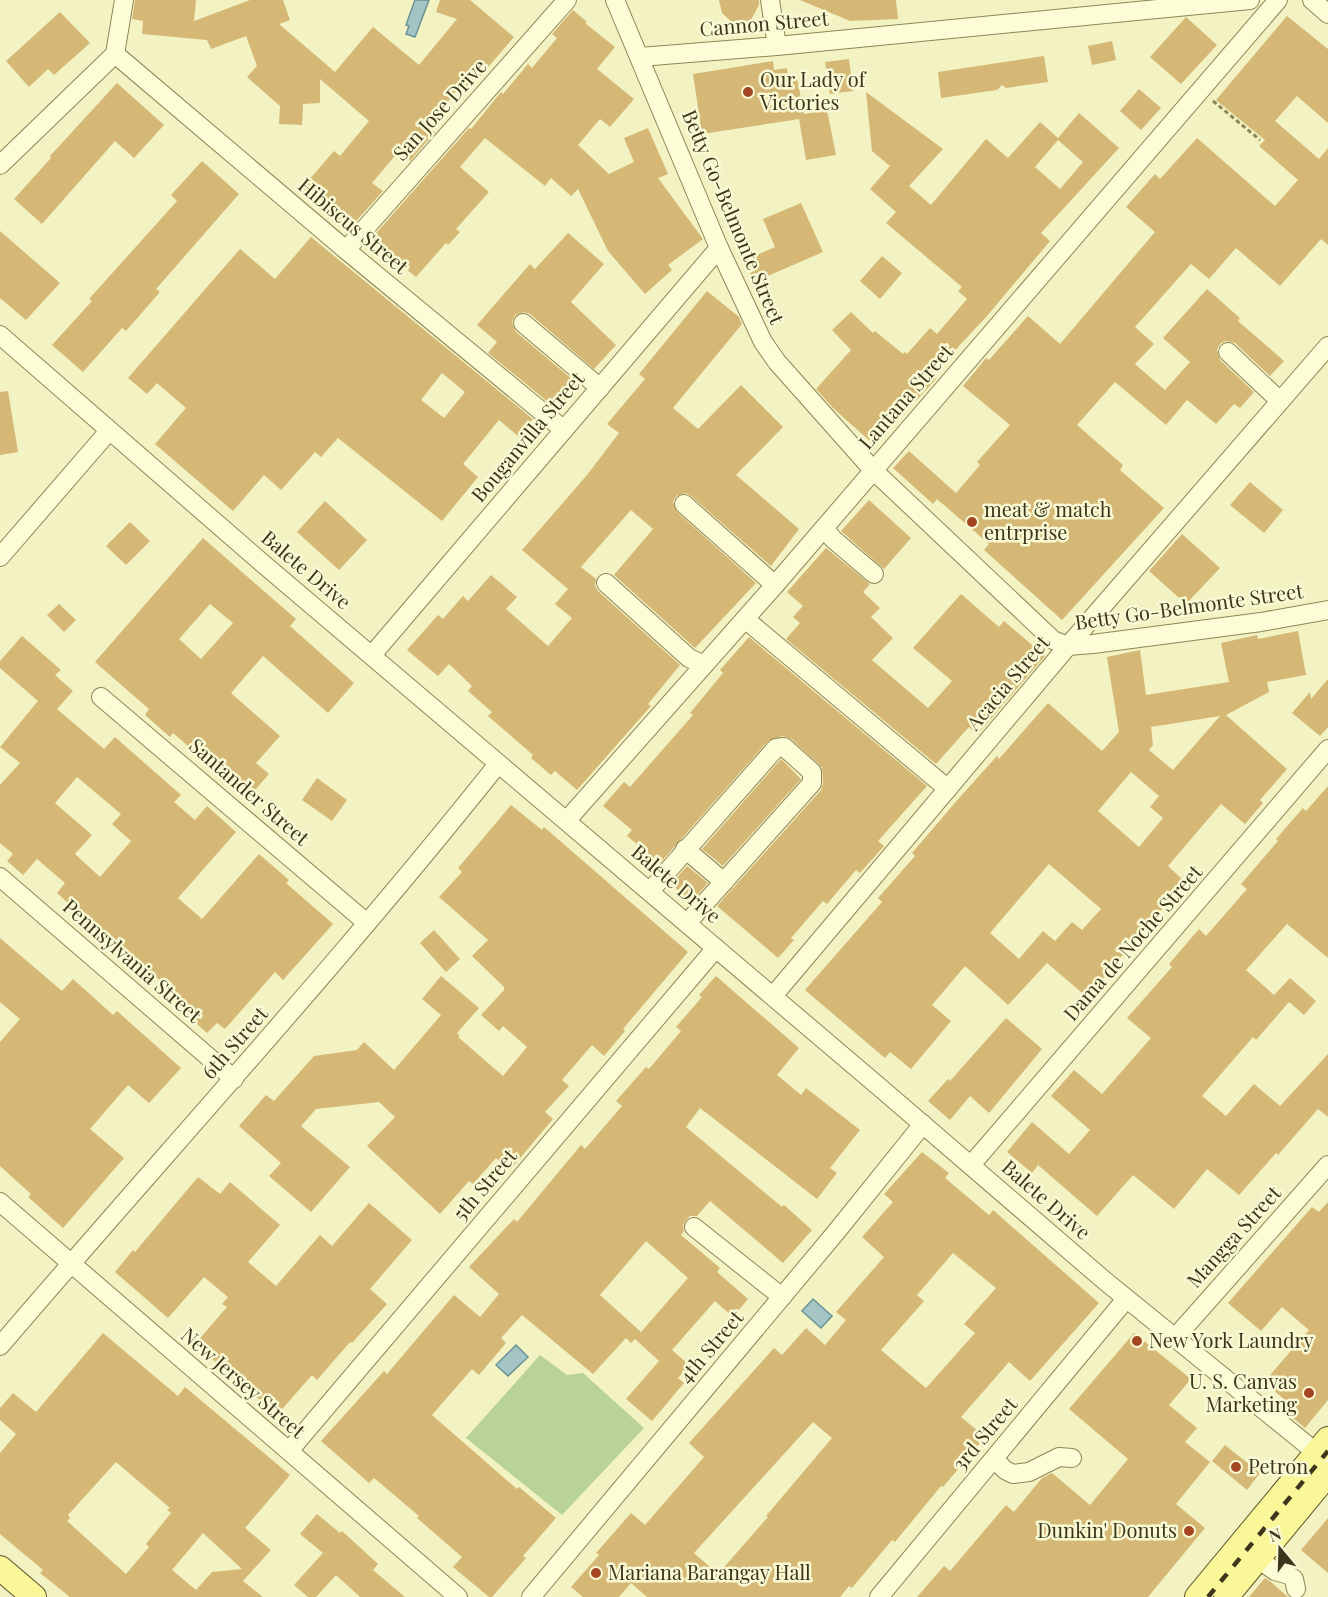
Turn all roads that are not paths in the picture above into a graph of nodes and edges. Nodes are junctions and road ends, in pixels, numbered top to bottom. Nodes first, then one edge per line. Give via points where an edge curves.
1 (124, 0) edge
2 (567, 0) edge
3 (615, 0) edge
4 (770, 0) edge
5 (1250, 0) edge
6 (1278, 0) edge
7 (1312, 0) edge
8 (1328, 14) edge
9 (777, 46) junction
10 (115, 54) junction
11 (640, 57) junction
12 (0, 165) edge
13 (719, 248) junction
14 (345, 250) junction
15 (523, 323) dead end
16 (0, 335) edge
17 (1328, 346) edge
18 (1228, 352) dead end
19 (600, 388) junction
20 (1280, 401) junction
21 (564, 430) junction
22 (109, 431) junction
23 (873, 470) junction
24 (684, 504) dead end
25 (824, 528) junction
26 (0, 557) edge
27 (874, 574) dead end
28 (606, 583) dead end
29 (775, 585) junction
30 (1328, 610) edge
31 (745, 619) junction
32 (1068, 646) junction
33 (372, 655) junction
34 (704, 665) junction
35 (101, 697) dead end
36 (1328, 748) edge
37 (498, 764) junction
38 (948, 789) junction
39 (567, 820) junction
40 (685, 849) junction
41 (0, 878) edge
42 (724, 882) junction
43 (650, 891) junction
44 (367, 923) junction
45 (687, 923) junction
46 (716, 948) junction
47 (773, 996) junction
48 (234, 1079) junction
49 (923, 1124) junction
50 (971, 1165) junction
51 (1328, 1165) edge
52 (0, 1202) edge
53 (694, 1227) dead end
54 (70, 1264) junction
55 (782, 1297) junction
56 (1126, 1299) junction
57 (1174, 1339) junction
58 (0, 1346) edge
59 (289, 1452) junction
60 (1325, 1457) edge
61 (1072, 1458) dead end
62 (994, 1459) junction
63 (1266, 1565) junction
64 (0, 1568) edge
65 (1301, 1593) edge
66 (34, 1597) edge
67 (458, 1597) edge
68 (531, 1597) edge
69 (879, 1597) edge
70 (1197, 1597) edge
71 (1226, 1597) edge

1 - 10 street
2 - 14 street, San Jose Drive
3 - 11 street, Betty Go-Belmonte Street
4 - 9 street
5 - 9 street, Cannon Street
6 - 23 street, Lantana Street
7 - 8 street
9 - 11 street, Cannon Street
10 - 12 street
10 - 14 street, Hibiscus Street
11 - 13 street, Betty Go-Belmonte Street
13 - 19 street, Bouganvilla Street
13 - 23 street, Betty Go-Belmonte Street via 763,342
14 - 21 street, Hibiscus Street
15 - 19 street
16 - 22 street, Balete Drive
17 - 20 street, Acacia Street
18 - 20 street
19 - 21 street, Bouganvilla Street
20 - 32 street, Acacia Street
21 - 33 street, Bouganvilla Street
22 - 26 street
22 - 33 street, Balete Drive
23 - 25 street, Lantana Street
23 - 32 street, Betty Go-Belmonte Street via 1053,640
24 - 29 street
25 - 27 street
25 - 29 street, Lantana Street
28 - 34 street via 689,658
29 - 31 street, Lantana Street
30 - 32 street, Betty Go-Belmonte Street
31 - 34 street, Lantana Street
31 - 38 street
32 - 38 street, Acacia Street
33 - 37 street, Balete Drive
34 - 39 street, Lantana Street
35 - 44 street, Santander Street
36 - 50 street, Dama de Noche Street
37 - 39 street, Balete Drive
37 - 44 street, 6th Street
38 - 47 street, Acacia Street
39 - 43 street, Balete Drive
40 - 42 street
40 - 42 street via 776,748 784,747 812,772 812,783
40 - 43 street
41 - 48 street, Pennsylvania Street
42 - 45 street
43 - 45 street, Balete Drive
44 - 48 street, 6th Street
45 - 46 street, Balete Drive
46 - 47 street, Balete Drive
46 - 59 street, 5th Street via 484,1235
47 - 49 street, Balete Drive
48 - 54 street, 6th Street
49 - 50 street, Balete Drive
49 - 55 street, 4th Street
50 - 56 street, Balete Drive
51 - 57 street, Mangga Street
52 - 54 street, New Jersey Street
53 - 55 street
54 - 58 street, 6th Street
54 - 59 street, New Jersey Street
55 - 68 street, 4th Street
56 - 57 street, Balete Drive
56 - 62 street, 3rd Street
57 - 60 street, Balete Drive
59 - 67 street, New Jersey Street
60 - 63 main road
60 - 70 main road
61 - 62 street via 1059,1458 1029,1472 1013,1474
62 - 69 street, 3rd Street
63 - 65 street via 1294,1579
63 - 71 main road
64 - 66 main road

